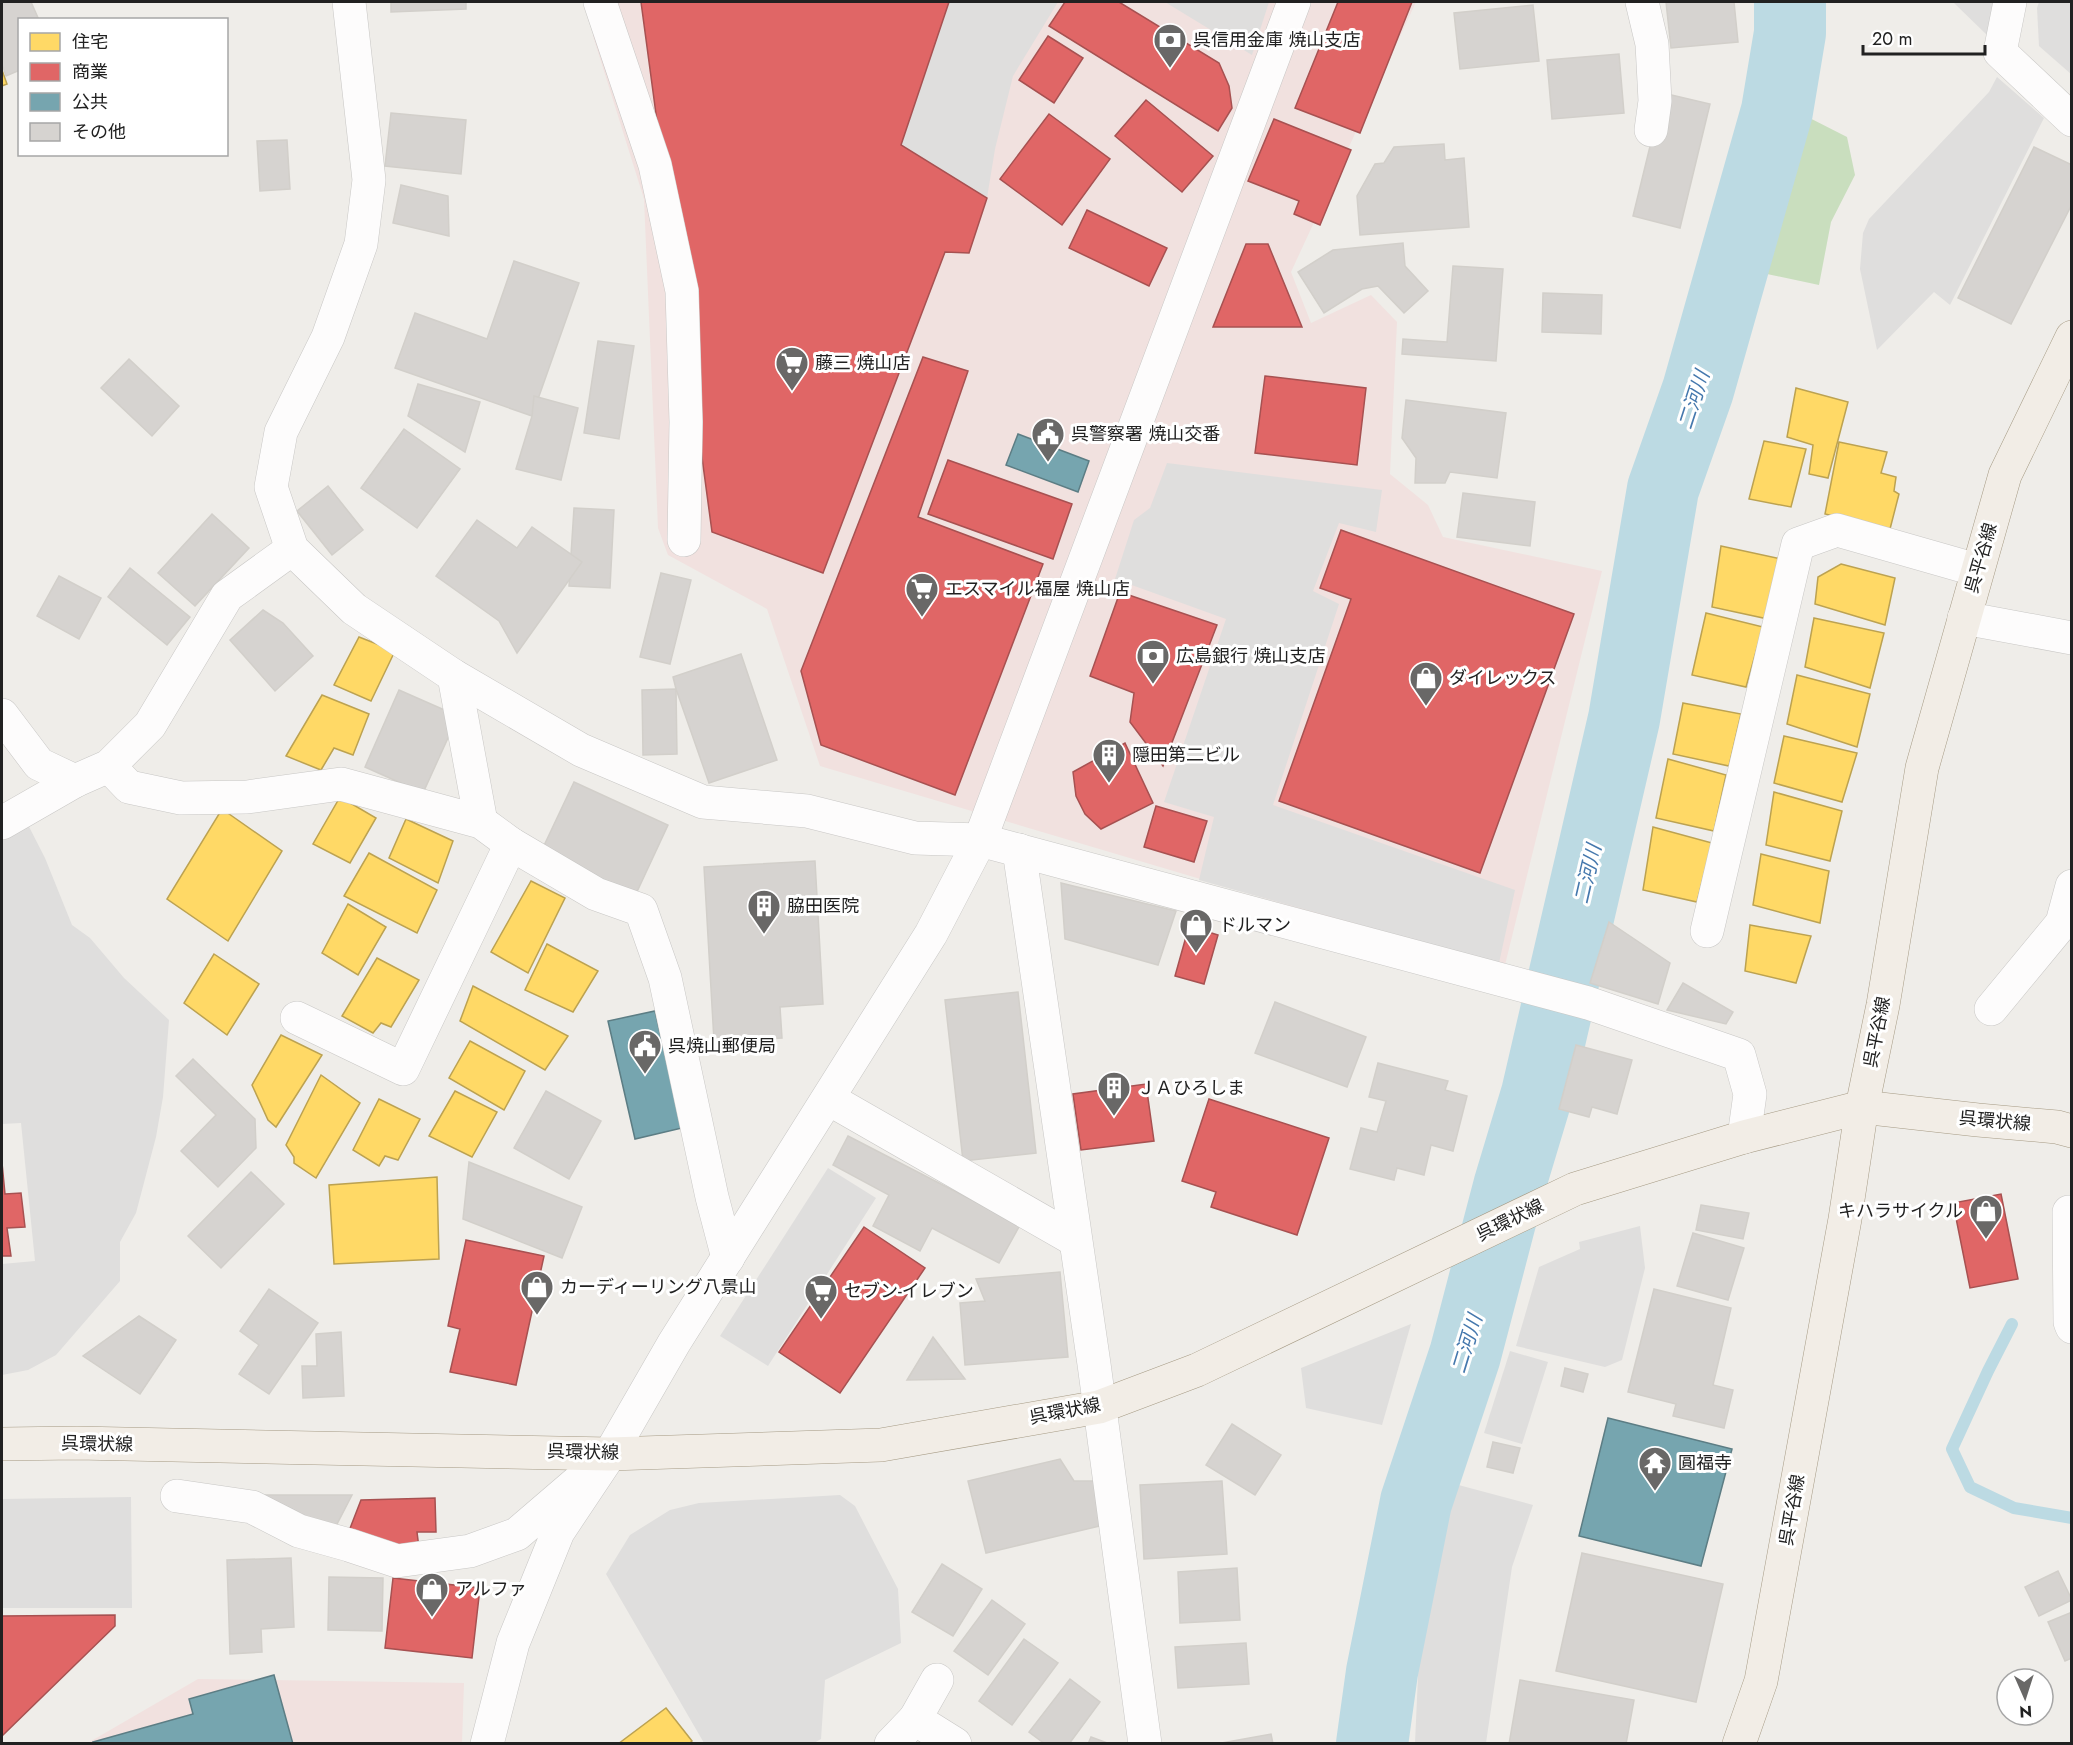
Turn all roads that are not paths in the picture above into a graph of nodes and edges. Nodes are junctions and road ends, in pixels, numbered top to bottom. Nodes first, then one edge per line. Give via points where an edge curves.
1 (349, 2) edge
2 (600, 2) edge
3 (1294, 2) edge
4 (1642, 2) edge
5 (2010, 2) edge
6 (2072, 120) edge
7 (1651, 130) dead end
8 (2072, 337) edge
9 (684, 540) dead end
10 (292, 549) junction
11 (1977, 570) junction
12 (1964, 618) junction
13 (2072, 638) edge
14 (454, 676) junction
15 (2, 715) edge
16 (109, 766) junction
17 (75, 781) junction
18 (482, 822) junction
19 (2, 824) edge
20 (980, 840) junction
21 (511, 844) junction
22 (1019, 850) junction
23 (2072, 886) edge
24 (1707, 931) dead end
25 (1992, 1009) dead end
26 (297, 1018) dead end
27 (829, 1099) junction
28 (1862, 1107) junction
29 (2072, 1131) edge
30 (1744, 1137) junction
31 (2069, 1212) dead end
32 (1076, 1240) junction
33 (728, 1258) junction
34 (2072, 1327) edge
35 (1099, 1407) junction
36 (2, 1444) edge
37 (610, 1454) junction
38 (177, 1496) dead end
39 (937, 1680) dead end
40 (915, 1719) junction
41 (487, 1743) edge
42 (891, 1743) edge
43 (955, 1743) edge
44 (1145, 1743) edge
45 (1739, 1743) edge

1 - 10 street via 369,180 361,244 328,337 281,432 271,487
2 - 9 street via 655,165 682,291
3 - 20 street
4 - 7 street via 1652,44 1655,101
5 - 6 street via 2000,52
8 - 11 main road, 呉平谷線 via 2005,475
10 - 14 street via 354,609
10 - 16 street via 227,596 150,725
11 - 12 main road, 呉平谷線
11 - 24 street via 1837,530 1798,544
12 - 13 street
12 - 28 main road, 呉平谷線 via 1922,768
14 - 18 street
14 - 20 street via 581,750 703,802 807,811 915,838
15 - 17 street via 39,764
16 - 17 street
16 - 18 street via 129,787 181,798 247,797 341,784
17 - 19 street
18 - 21 street
20 - 22 street
20 - 27 street via 931,934
21 - 26 street via 403,1069
21 - 33 street via 596,894 641,910 665,978
22 - 30 street via 1588,1003 1739,1055 1750,1094
22 - 32 street
23 - 25 street via 2062,923
27 - 32 street
27 - 33 street
28 - 29 main road, 呉環状線
28 - 30 main road, 呉環状線
28 - 45 main road, 呉平谷線 via 1761,1681
30 - 35 main road, 呉環状線 via 1575,1189 1197,1370
31 - 34 street
32 - 35 street
33 - 37 street
35 - 37 main road, 呉環状線 via 881,1445
35 - 44 street
36 - 37 main road, 呉環状線
37 - 38 street via 517,1534 470,1551 397,1561 298,1531 252,1507
37 - 41 street via 558,1532 513,1643
39 - 40 street
40 - 42 street
40 - 43 street

